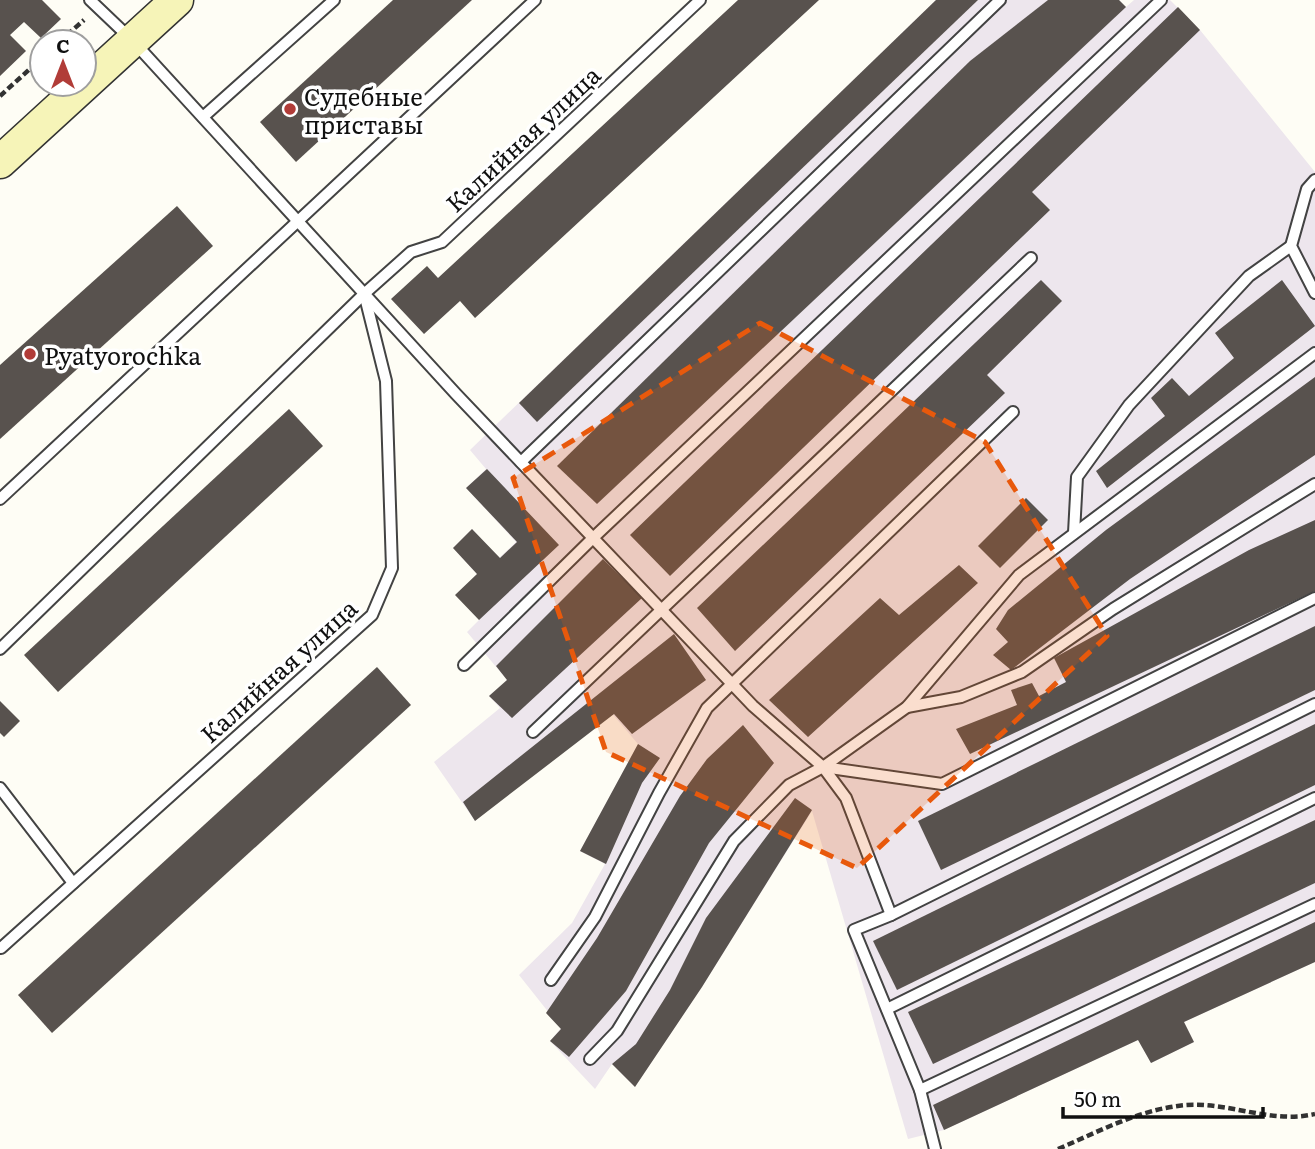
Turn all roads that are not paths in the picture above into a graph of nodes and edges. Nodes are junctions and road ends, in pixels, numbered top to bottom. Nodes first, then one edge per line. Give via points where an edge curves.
1 (90, 0) edge
2 (177, 0) edge
3 (334, 0) edge
4 (535, 0) edge
5 (700, 0) edge
6 (1000, 0) edge
7 (1161, 0) edge
8 (132, 40) junction
9 (203, 117) junction
10 (0, 162) edge
11 (1315, 180) edge
12 (296, 220) junction
13 (1291, 246) junction
14 (1031, 258) dead end
15 (1315, 293) edge
16 (364, 294) junction
17 (1315, 353) edge
18 (1013, 412) dead end
19 (521, 462) junction
20 (1315, 484) edge
21 (0, 499) edge
22 (1074, 533) junction
23 (593, 538) junction
24 (1315, 598) edge
25 (663, 611) junction
26 (0, 649) edge
27 (464, 665) dead end
28 (731, 683) junction
29 (1315, 704) edge
30 (907, 707) junction
31 (533, 732) dead end
32 (823, 767) junction
33 (0, 788) edge
34 (1315, 798) edge
35 (73, 883) junction
36 (1315, 904) edge
37 (891, 915) junction
38 (1, 948) edge
39 (551, 980) dead end
40 (887, 1010) junction
41 (590, 1059) dead end
42 (920, 1090) junction
43 (935, 1149) edge

1 - 8 lane
2 - 8 main road
3 - 9 lane
4 - 12 lane
5 - 16 lane, Калийная улица via 442,242 411,252
6 - 19 lane
7 - 23 lane
8 - 9 lane
8 - 10 main road
9 - 12 lane
11 - 13 lane via 1307,189
12 - 16 lane
12 - 21 lane
13 - 15 lane
13 - 22 lane via 1249,276 1129,405 1077,477
14 - 25 lane
16 - 19 lane
16 - 26 lane, Калийная улица
16 - 35 lane, Калийная улица via 386,381 392,568 372,615
17 - 22 lane
18 - 28 lane
19 - 23 lane
20 - 30 lane via 1113,609 1023,672 961,697
22 - 30 lane via 1019,575
23 - 25 lane
23 - 27 lane
24 - 32 lane via 942,784
25 - 28 lane
25 - 31 lane
28 - 32 lane
28 - 39 lane via 707,708 595,917
29 - 37 lane
30 - 32 lane
32 - 37 lane via 846,798
32 - 41 lane via 789,785 734,841 617,1031
33 - 35 lane
34 - 40 lane
35 - 38 lane, Калийная улица
36 - 42 lane
37 - 40 lane via 854,930
40 - 42 lane
42 - 43 lane

